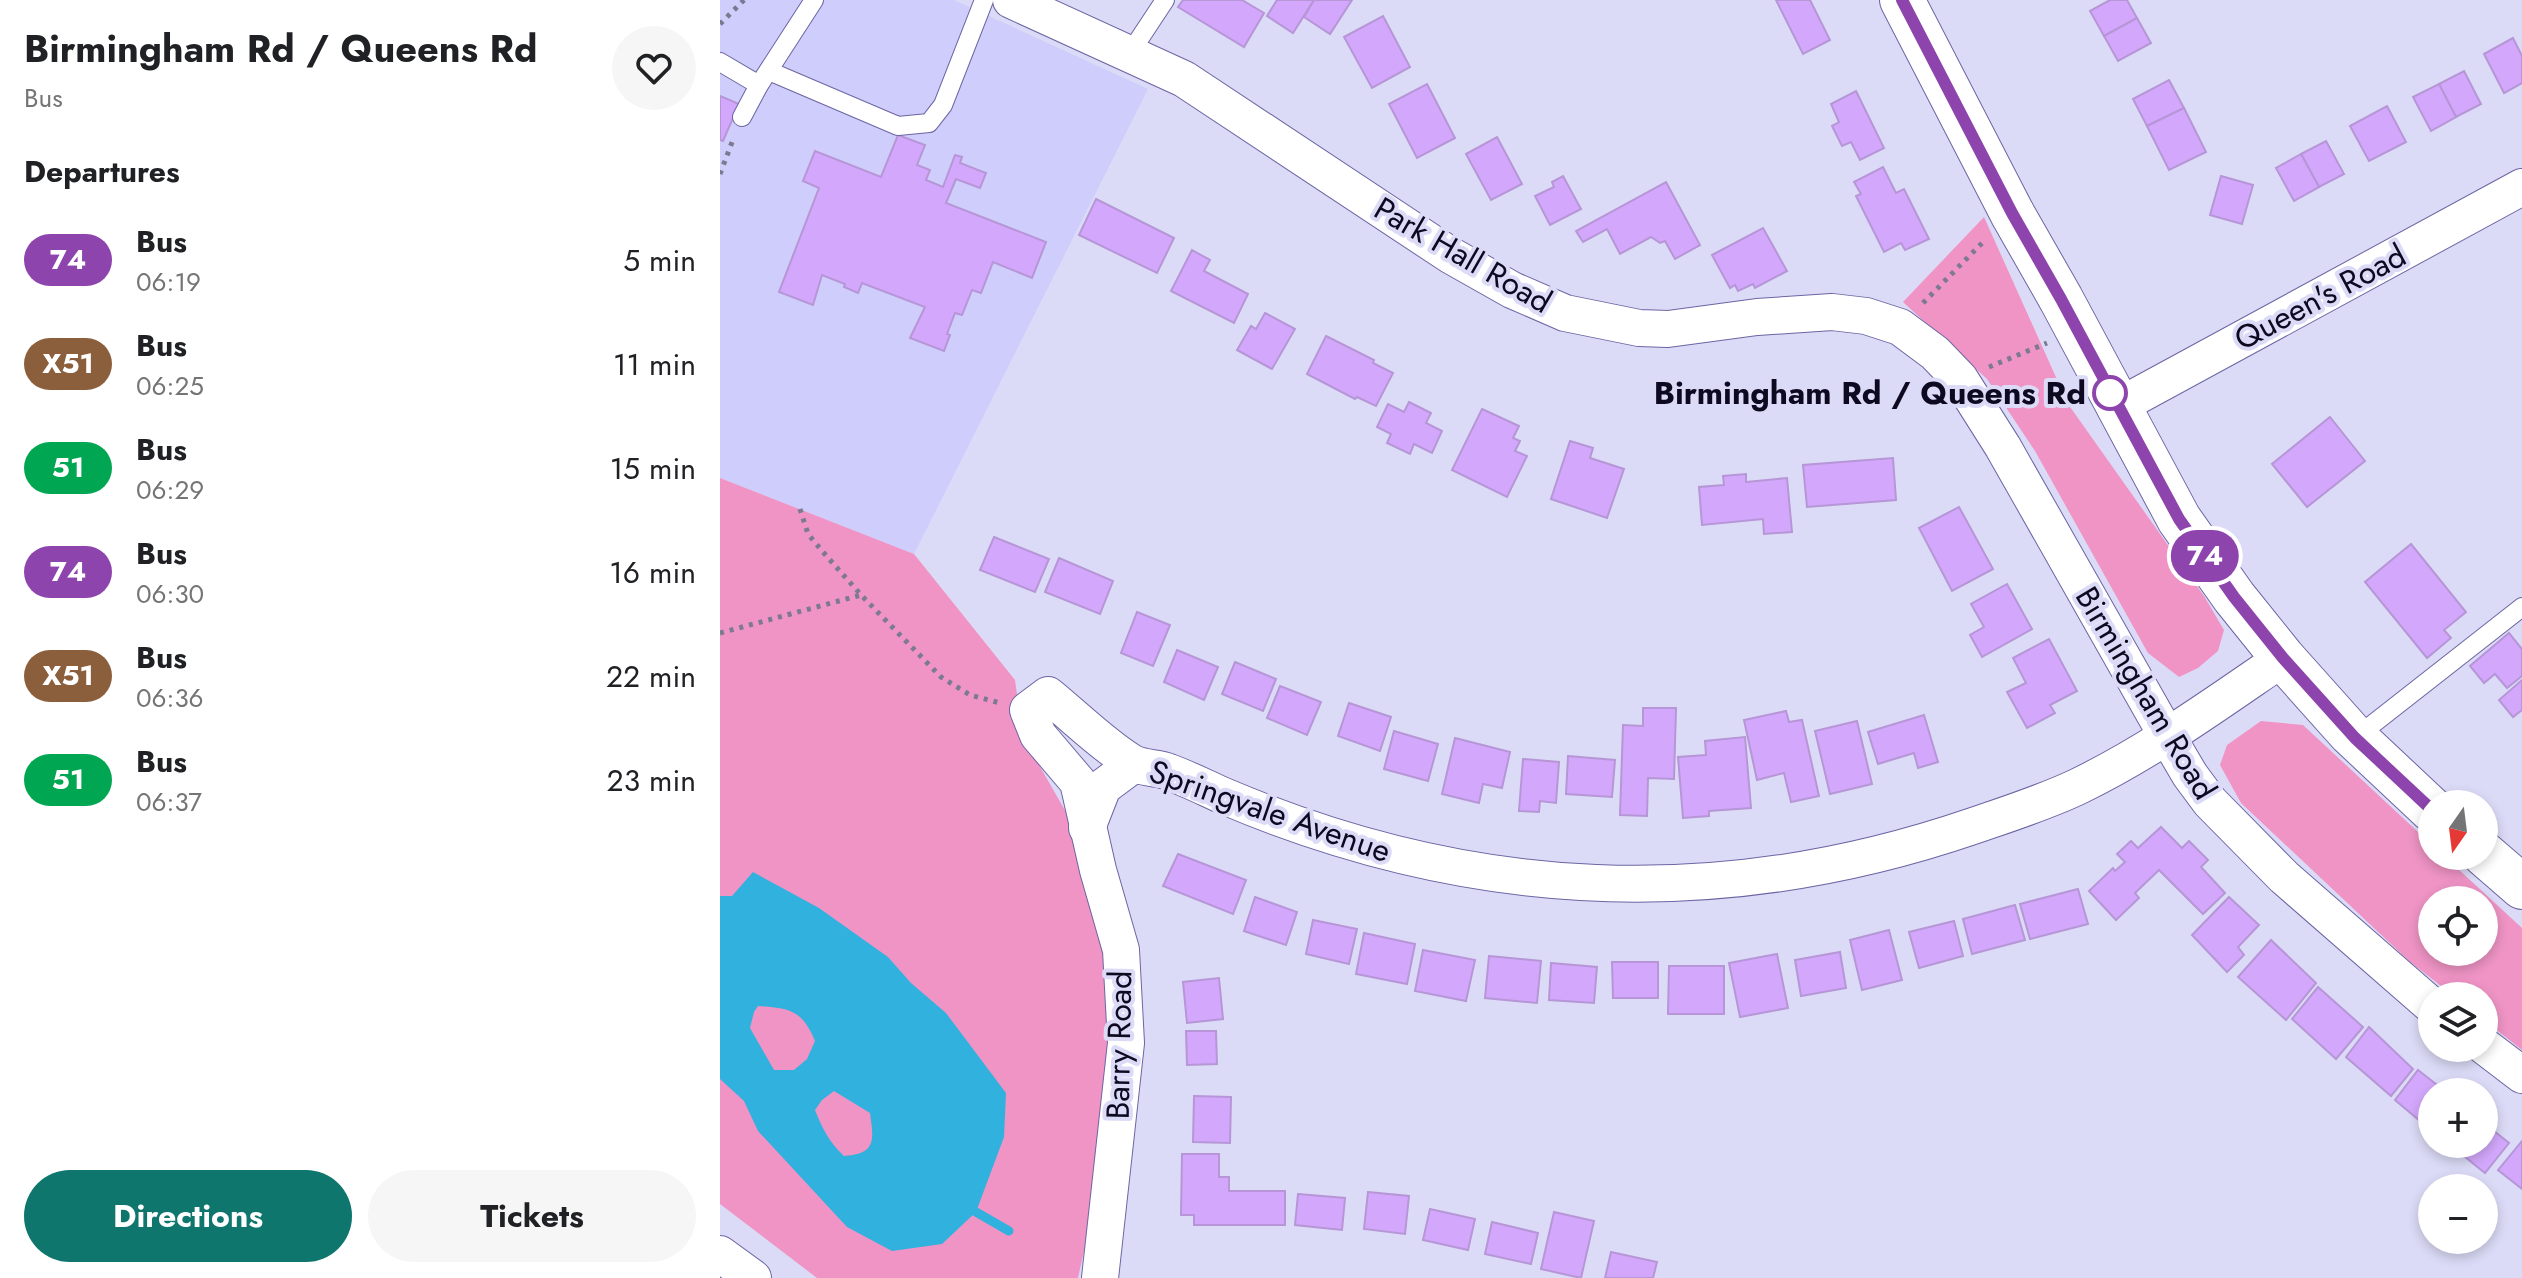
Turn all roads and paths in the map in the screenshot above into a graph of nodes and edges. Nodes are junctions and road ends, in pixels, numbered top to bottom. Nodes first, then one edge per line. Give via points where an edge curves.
1 (744, 0) edge
2 (814, 0) edge
3 (984, 0) edge
4 (1011, 0) edge
5 (1165, 0) edge
6 (1902, 0) edge
7 (720, 24) edge
8 (1130, 53) junction
9 (720, 62) edge
10 (764, 78) junction
11 (742, 117) joint
12 (720, 174) edge
13 (2522, 187) edge
14 (2012, 213) junction
15 (1900, 327) junction
16 (2077, 331) junction
17 (1960, 379) junction
18 (2117, 407) junction
19 (2003, 447) joint
20 (800, 509) dead end
21 (861, 595) junction
22 (2522, 607) edge
23 (720, 633) edge
24 (2283, 658) junction
25 (1038, 735) junction
26 (2167, 736) junction
27 (2355, 738) junction
28 (1134, 764) junction
29 (2418, 797) edge
30 (1087, 828) junction
31 (2498, 866) edge
32 (2522, 887) edge
33 (2418, 994) edge
34 (2498, 1057) edge
35 (2522, 1075) edge
36 (720, 1254) edge
37 (753, 1278) edge
38 (1100, 1278) edge

1 - 7 path
2 - 10 lane
3 - 10 lane via 943,105 929,123 898,126
4 - 8 street, Park Hall Road
5 - 8 lane
6 - 14 highway
8 - 15 street, Park Hall Road via 1184,79 1450,255 1565,313 1668,329 1832,312
9 - 10 lane
10 - 11 lane
11 - 12 path
13 - 18 street, Queen's Road
14 - 15 path
14 - 16 highway
15 - 17 street, Park Hall Road
16 - 17 path
16 - 18 highway
17 - 19 street, Park Hall Road
18 - 24 highway via 2179,519
19 - 26 street, Birmingham Road
20 - 21 path via 808,534
21 - 23 path
21 - 25 path via 941,677 970,695 1000,704
22 - 27 lane
24 - 26 street, Springvale Avenue
24 - 27 highway
25 - 28 street, Springvale Avenue via 1028,710 1048,695
25 - 30 street, Barry Road via 1078,782
26 - 28 street, Springvale Avenue via 2079,786 1875,856 1751,878 1625,885 1441,865 1325,835 1166,770
26 - 33 street, Birmingham Road via 2210,802 2284,877
27 - 29 highway
28 - 30 street via 1103,787
30 - 38 street, Barry Road via 1121,950 1126,1043
31 - 32 highway
34 - 35 street
36 - 37 street

